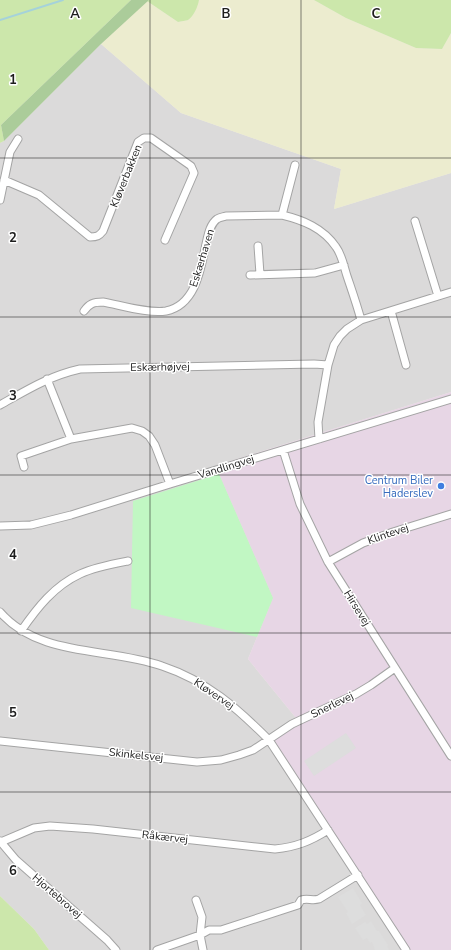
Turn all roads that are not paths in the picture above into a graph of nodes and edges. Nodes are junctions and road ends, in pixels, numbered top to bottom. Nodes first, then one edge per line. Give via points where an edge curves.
1 (18, 139) dead end
2 (295, 165) dead end
3 (4, 180) junction
4 (0, 200) edge
5 (282, 215) junction
6 (415, 221) dead end
7 (165, 240) dead end
8 (258, 246) dead end
9 (344, 265) junction
10 (250, 274) dead end
11 (260, 274) junction
12 (451, 292) edge
13 (438, 296) junction
14 (84, 311) dead end
15 (391, 311) junction
16 (361, 320) junction
17 (328, 365) junction
18 (406, 365) dead end
19 (47, 379) junction
20 (451, 399) edge
21 (0, 405) edge
22 (319, 439) junction
23 (72, 440) junction
24 (283, 450) junction
25 (24, 467) dead end
26 (170, 484) junction
27 (451, 514) edge
28 (0, 526) edge
29 (128, 561) dead end
30 (328, 562) junction
31 (0, 612) edge
32 (21, 631) junction
33 (395, 668) junction
34 (269, 740) junction
35 (0, 741) edge
36 (451, 756) edge
37 (328, 830) junction
38 (0, 841) edge
39 (358, 875) junction
40 (196, 900) dead end
41 (200, 935) junction
42 (116, 950) edge
43 (157, 950) edge
44 (203, 950) edge
45 (406, 950) edge

1 - 3 street via 10,152
2 - 5 street
3 - 4 street
3 - 7 street, Kløverbakken via 40,195 90,237 97,237 103,231 138,142 144,138 151,138 191,166 194,173
5 - 9 street via 314,226 336,248
5 - 14 street, Eskærhaven via 218,218 208,234 195,286 179,305 154,312 94,302
6 - 13 street
8 - 11 street
9 - 11 street via 315,273
9 - 16 street
10 - 11 street
12 - 13 street
13 - 15 street
15 - 16 street
15 - 18 street
16 - 17 street via 340,336 334,345
17 - 19 street, Eskærhøjvej via 80,368
17 - 22 street via 318,422
19 - 21 street, Eskærhøjvej
19 - 23 street
20 - 22 street, Vandlingvej
22 - 24 street, Vandlingvej
23 - 25 street via 21,456
23 - 26 street via 132,428 142,431 155,445
24 - 26 street, Vandlingvej
24 - 30 street, Hirsevej via 300,504
26 - 28 street, Vandlingvej via 31,525
27 - 30 street, Klintevej via 363,543
29 - 32 street via 80,574 60,586 32,614
30 - 33 street, Hirsevej
31 - 32 street, Kløvervej
32 - 34 street, Kløvervej via 63,647 122,655 162,666 183,675 206,686 227,701
33 - 34 street, Snerlevej via 356,694 292,724
33 - 36 street, Hirsevej
34 - 35 street, Skinkelsvej via 239,755 197,762
34 - 37 street, Kløvervej
37 - 38 street, Råkærvej via 299,845 275,849 50,826 34,828
37 - 39 street, Kløvervej
38 - 42 street, Hjortebrovej via 16,860
39 - 41 street via 319,899 307,898 301,900 298,905 221,930 209,930
39 - 45 street, Kløvervej
40 - 41 street via 202,917
41 - 43 street
41 - 44 street

